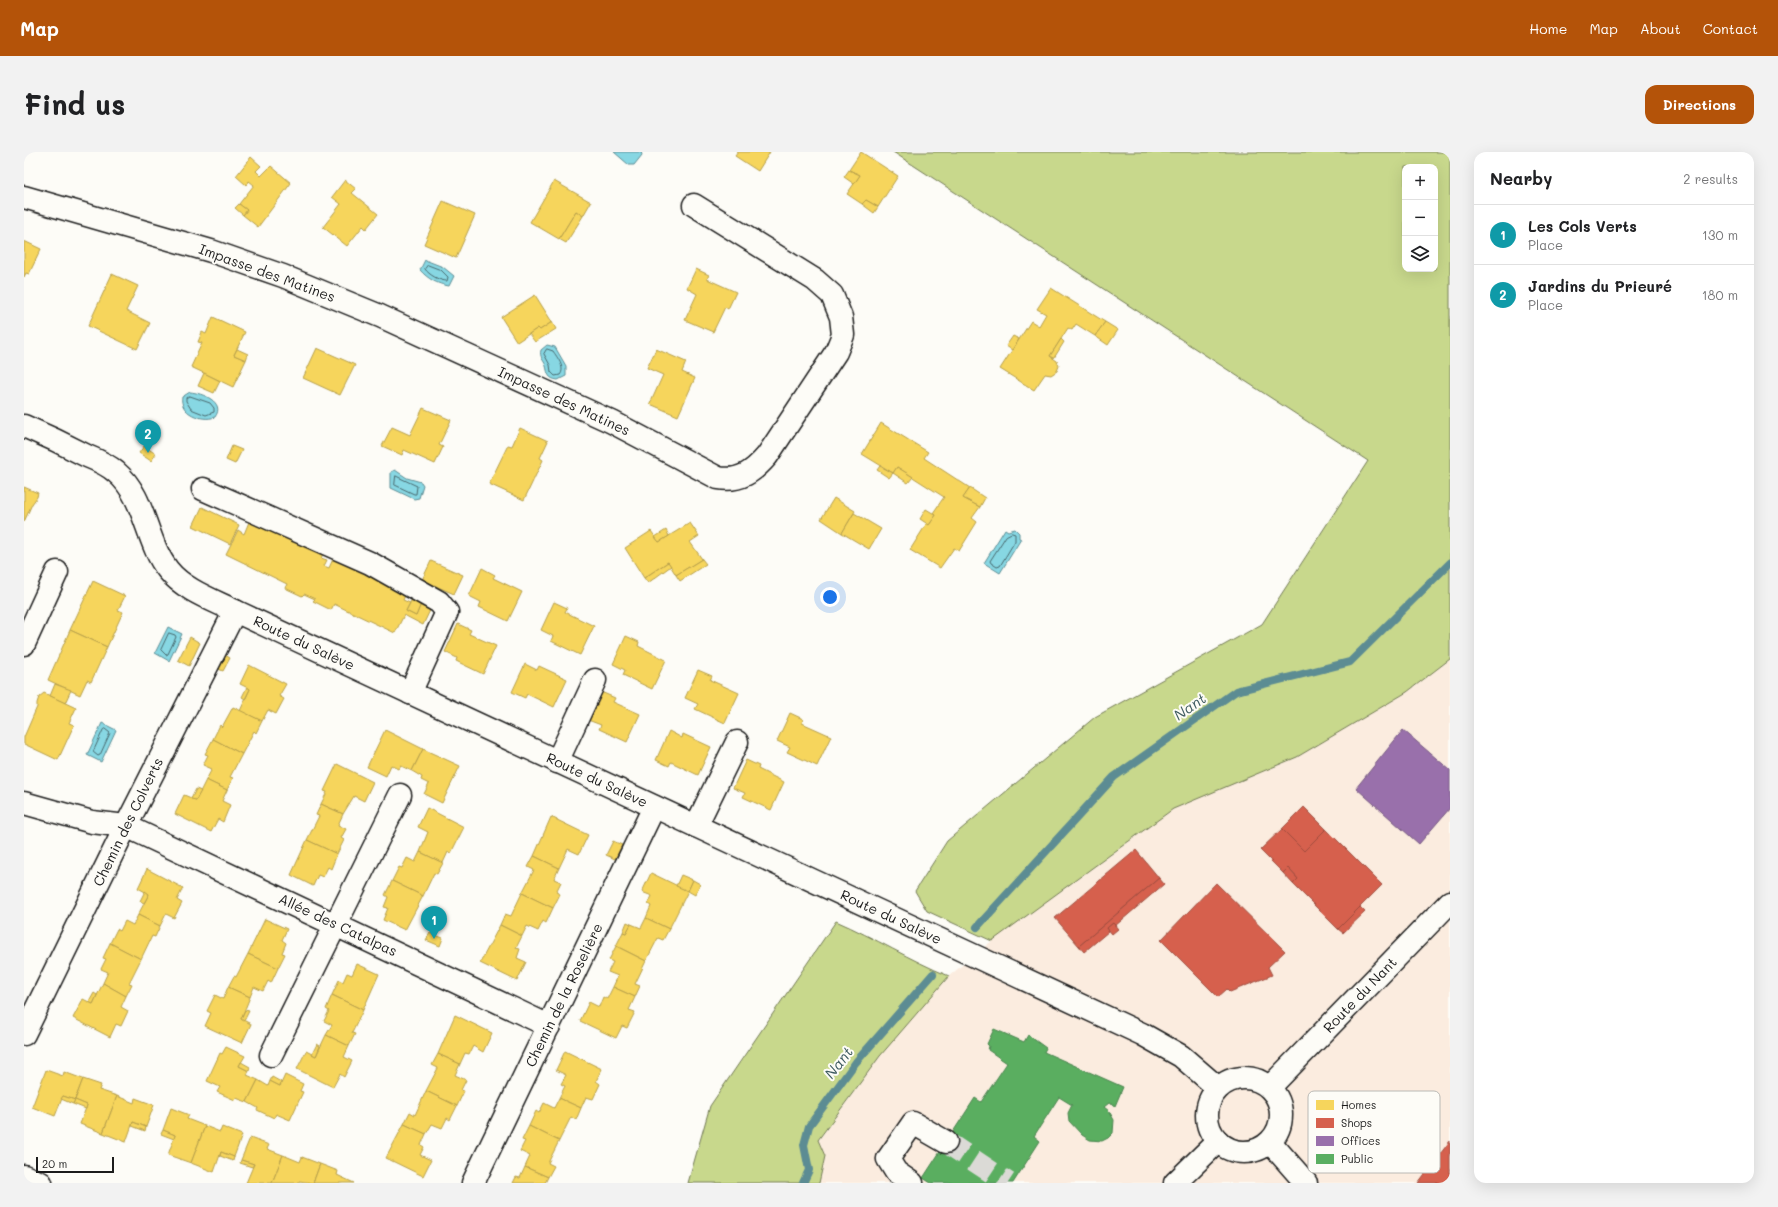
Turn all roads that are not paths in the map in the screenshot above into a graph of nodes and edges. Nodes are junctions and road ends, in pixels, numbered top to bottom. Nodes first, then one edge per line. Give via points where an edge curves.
1 (24, 197) edge
2 (694, 205) dead end
3 (24, 426) edge
4 (203, 489) dead end
5 (57, 572) dead end
6 (235, 611) junction
7 (24, 644) edge
8 (595, 680) dead end
9 (410, 693) junction
10 (737, 742) dead end
11 (558, 762) junction
12 (400, 795) dead end
13 (24, 803) edge
14 (654, 807) junction
15 (126, 826) junction
16 (696, 826) junction
17 (1450, 902) edge
18 (336, 924) junction
19 (549, 1026) junction
20 (24, 1034) edge
21 (271, 1055) dead end
22 (1270, 1087) junction
23 (1218, 1088) junction
24 (1218, 1141) junction
25 (946, 1142) tunnel mouth
26 (1270, 1142) junction
27 (24, 1176) edge
28 (41, 1183) edge
29 (473, 1183) edge
30 (912, 1183) edge
31 (1175, 1183) edge
32 (1306, 1183) edge

1 - 2 street, Impasse des Matines via 283,276 380,316 612,422 718,478 730,480 744,476 767,456 836,352 843,335 832,295 815,280
3 - 6 street, Route du Salève via 117,472 139,504 168,570 184,585
4 - 9 street via 370,563 439,602 447,612
5 - 7 street
6 - 9 street, Route du Salève
6 - 15 street, Chemin des Colverts
8 - 11 street
9 - 11 street, Route du Salève
10 - 16 street
11 - 14 street, Route du Salève
12 - 18 street
13 - 15 street, Allée des Catalpas via 92,822
14 - 16 street, Route du Salève
14 - 19 street, Chemin de la Roselière
15 - 18 street, Allée des Catalpas
15 - 20 street, Chemin des Colverts
16 - 23 street, Route du Salève via 1142,1034 1181,1056
17 - 22 street, Route du Nant
18 - 19 street, Allée des Catalpas
18 - 21 street
19 - 29 street, Chemin de la Roselière
22 - 23 street via 1256,1079 1240,1077 1225,1082
22 - 26 street via 1279,1100 1282,1114 1279,1130
23 - 24 street via 1207,1110 1209,1127
24 - 26 street via 1239,1152 1256,1150
24 - 31 street
25 - 30 street via 913,1123 888,1159 896,1172
26 - 32 street
27 - 28 street

